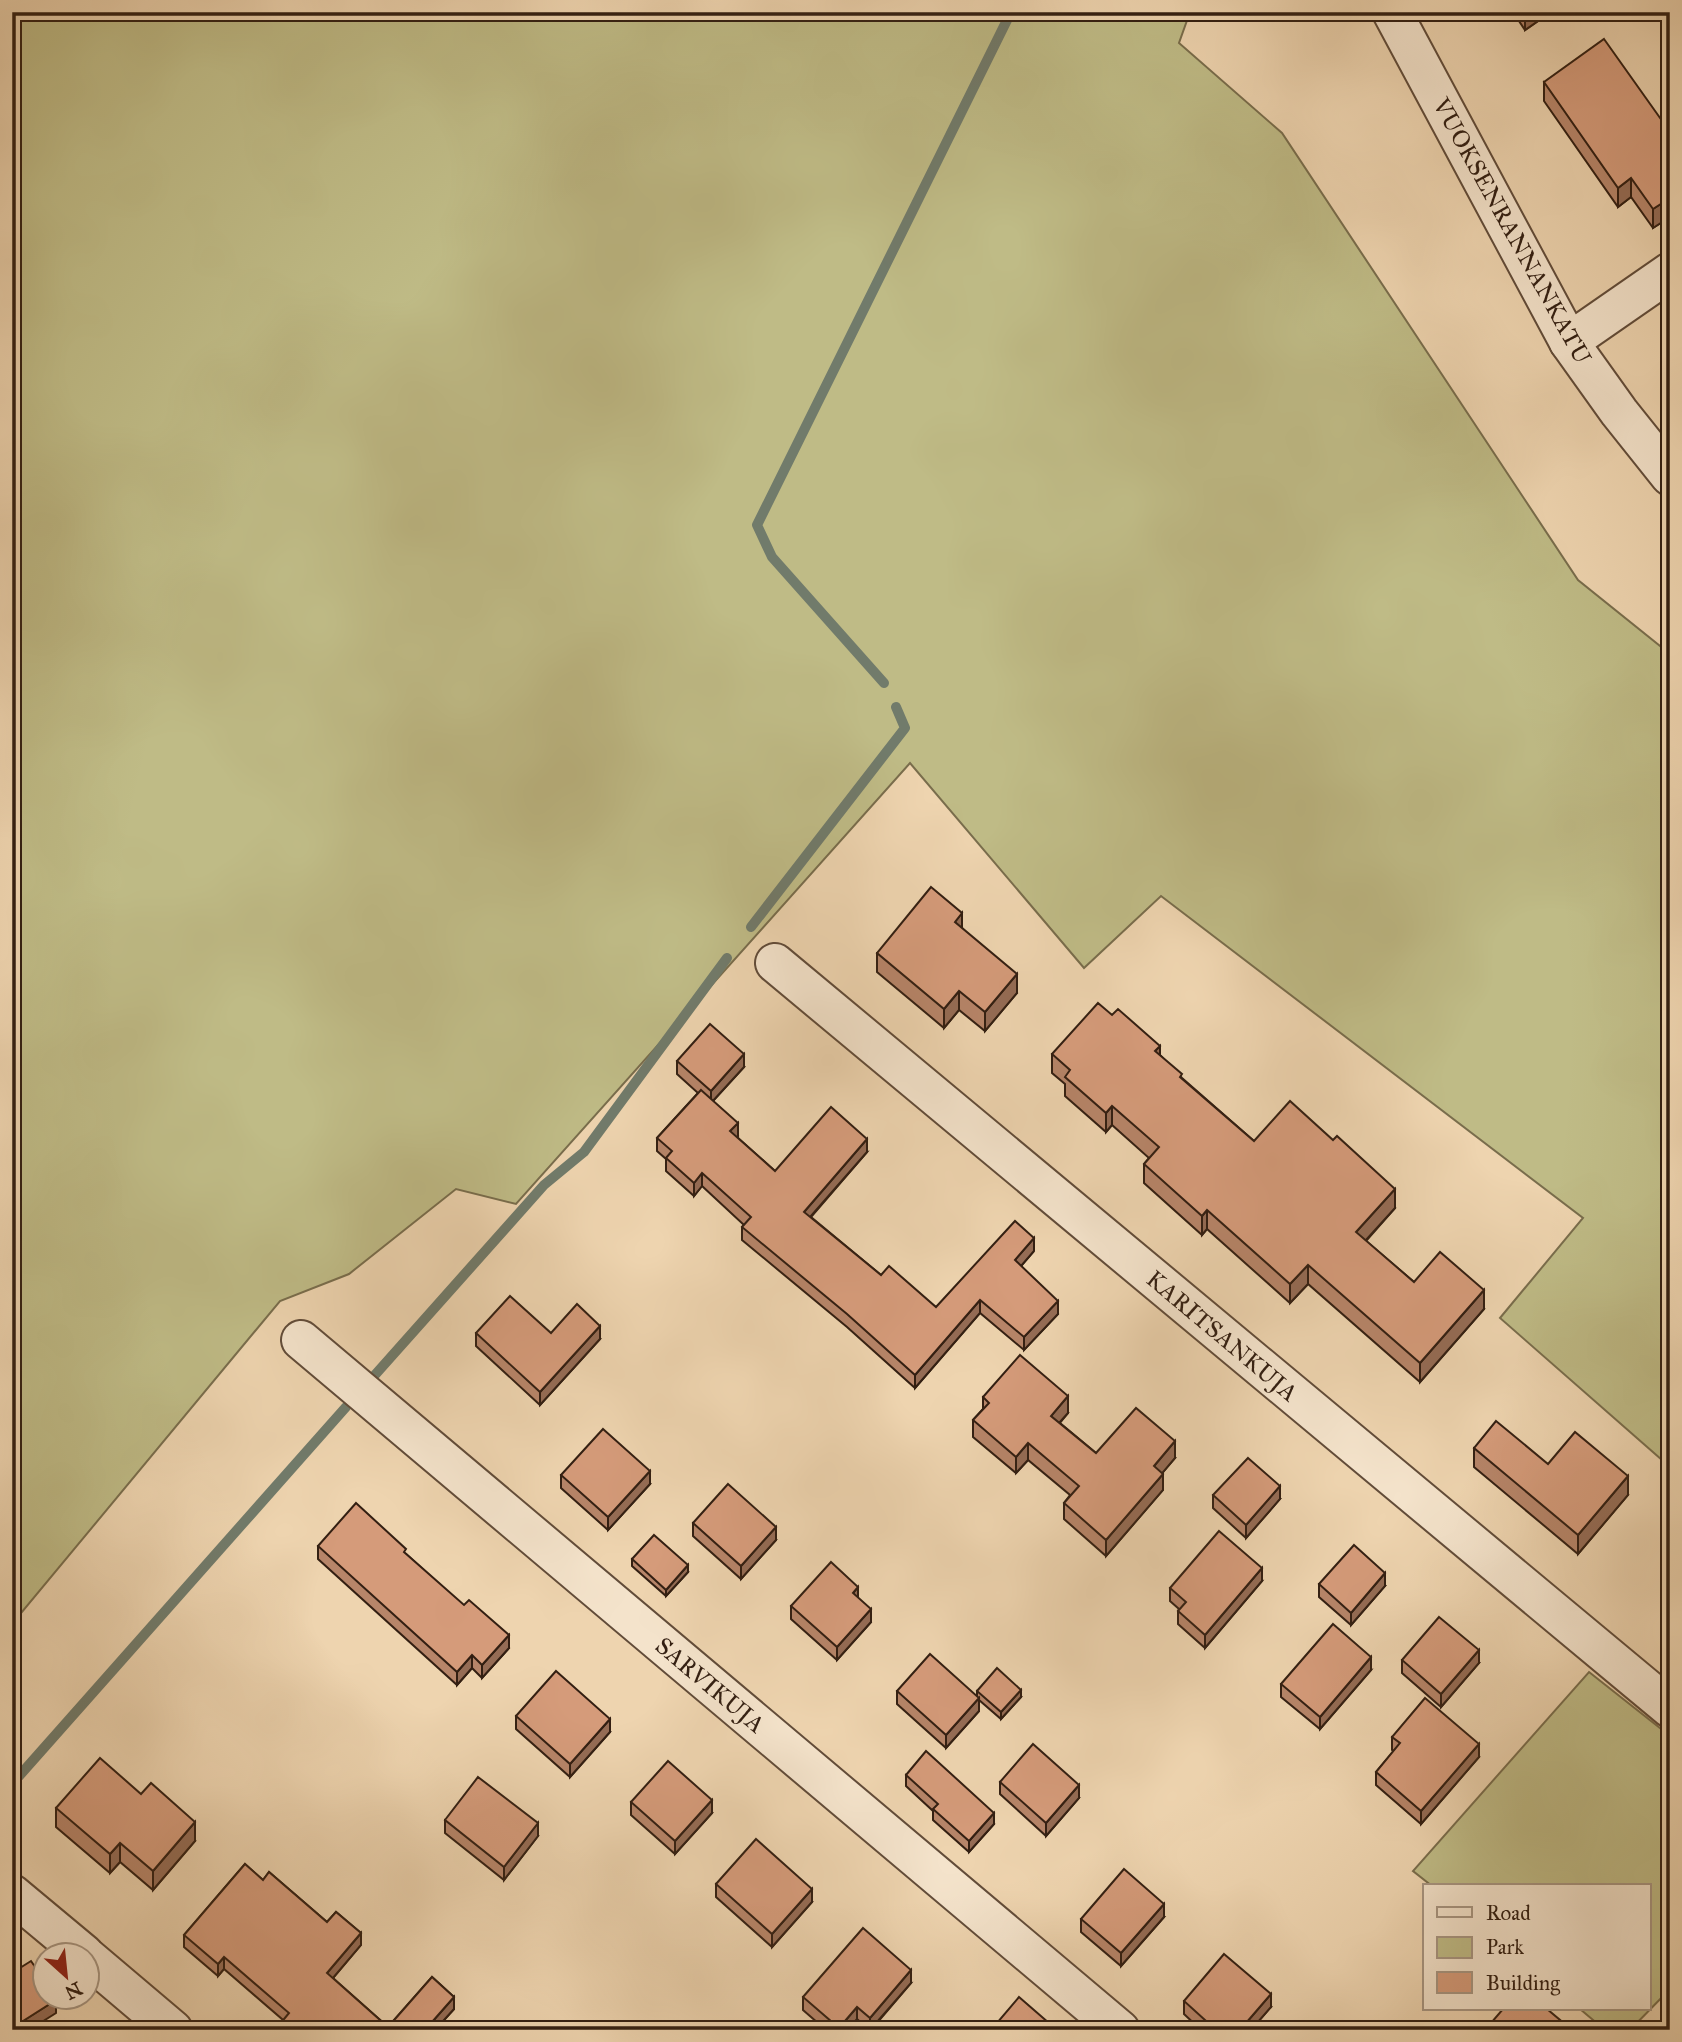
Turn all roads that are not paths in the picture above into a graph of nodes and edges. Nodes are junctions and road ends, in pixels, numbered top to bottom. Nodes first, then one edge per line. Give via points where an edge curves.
1 (1392, 12) edge
2 (1670, 272) edge
3 (1569, 342) junction
4 (1670, 476) edge
5 (775, 963) dead end
6 (301, 1340) dead end
7 (1670, 1708) edge
8 (12, 1894) edge
9 (67, 1940) edge
10 (102, 1970) edge
11 (173, 2030) edge
12 (1120, 2030) edge

1 - 3 street, VUOKSENRANNANKATU
2 - 3 street
3 - 4 street, VUOKSENRANNANKATU
5 - 7 street, KARITSANKUJA
6 - 12 street, SARVIKUJA
8 - 9 street
10 - 11 street

